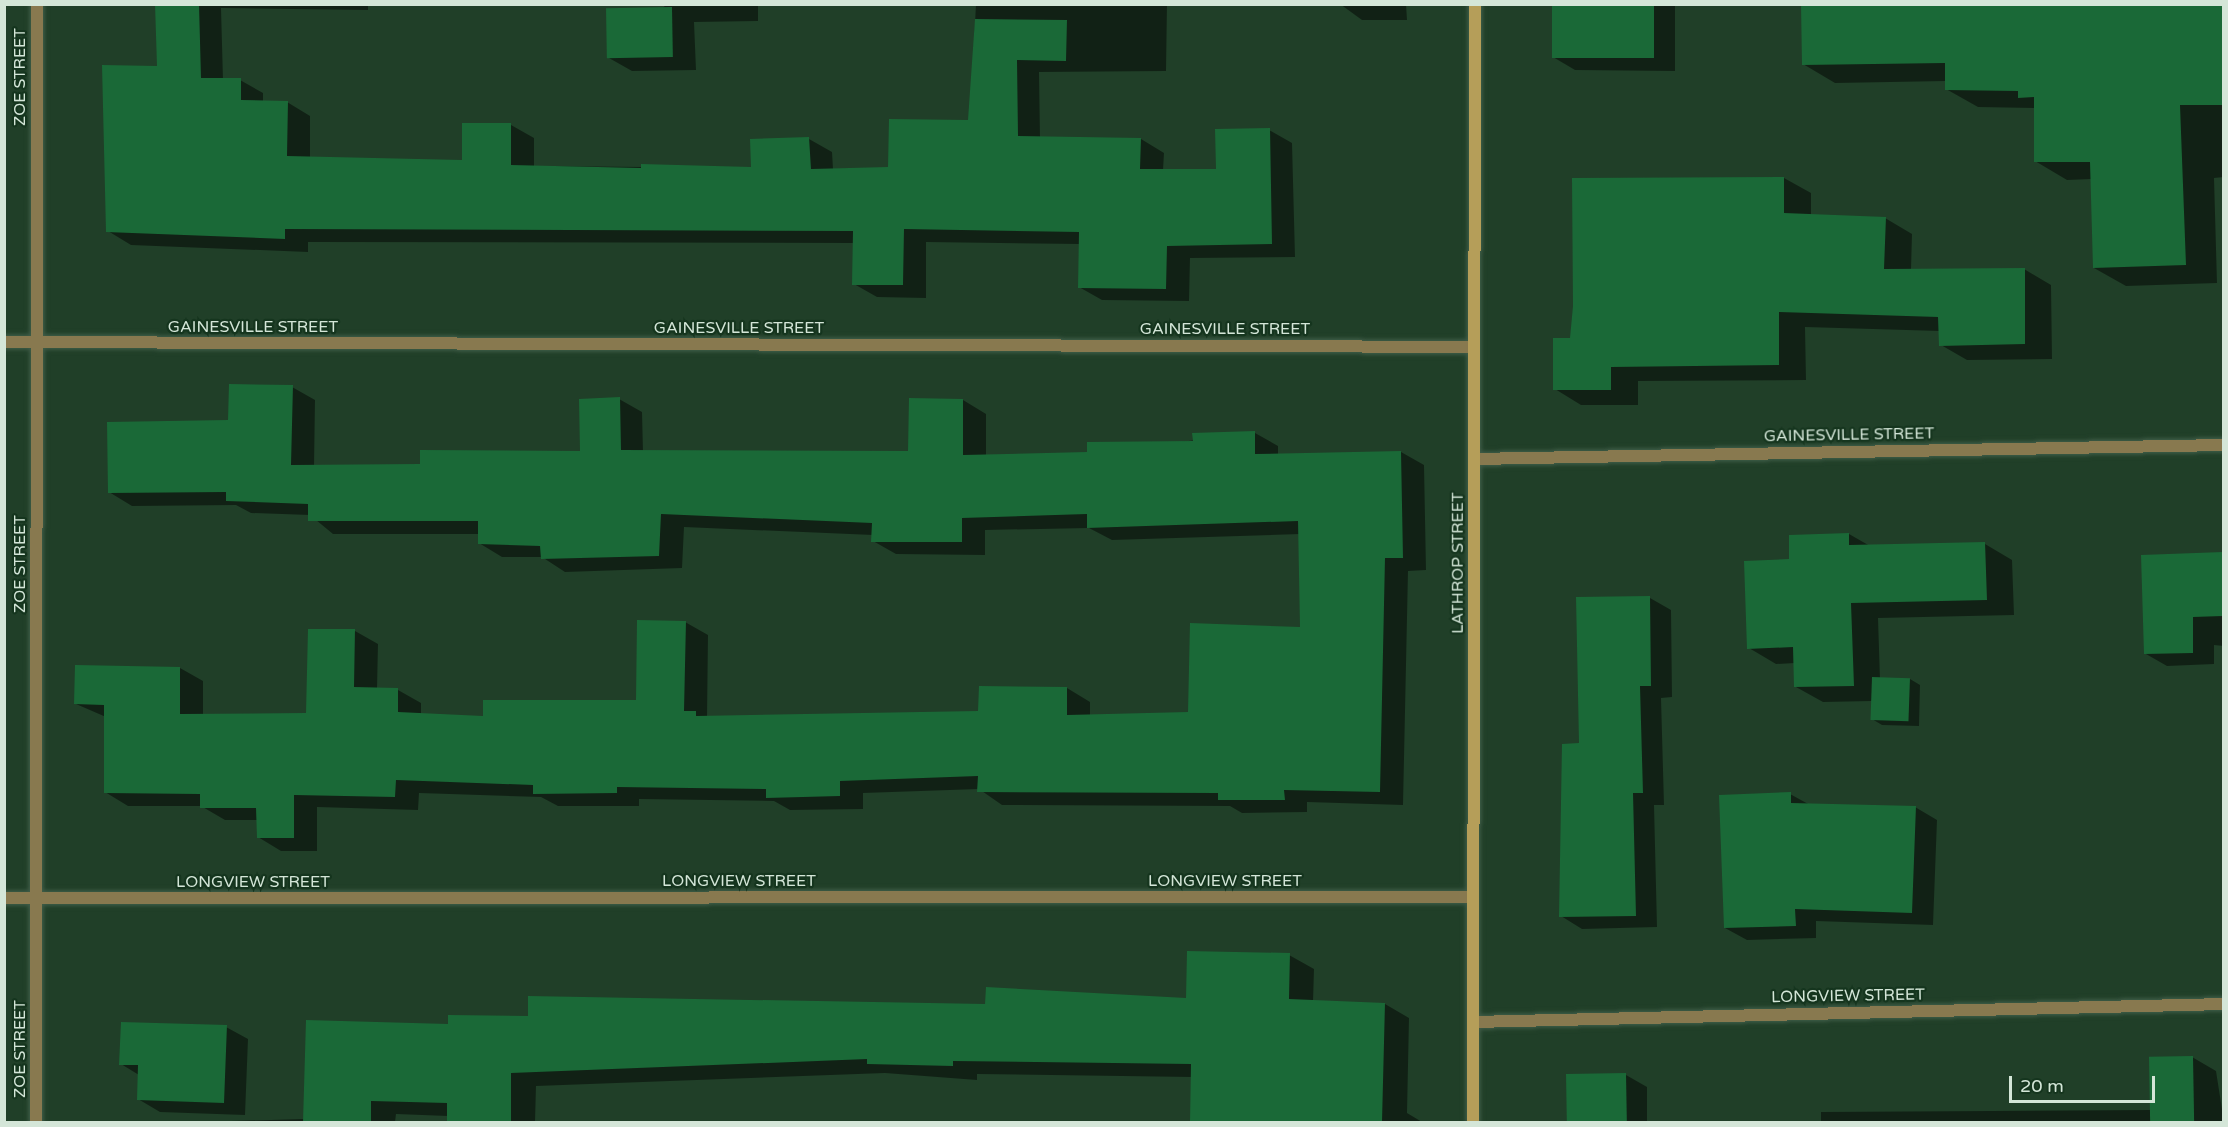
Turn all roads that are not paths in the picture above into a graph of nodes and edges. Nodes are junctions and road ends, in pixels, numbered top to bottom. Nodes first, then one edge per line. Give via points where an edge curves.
1 (37, 4) edge
2 (1475, 4) edge
3 (4, 342) edge
4 (36, 343) junction
5 (1474, 347) junction
6 (2223, 445) edge
7 (1474, 459) junction
8 (1473, 897) junction
9 (4, 898) edge
10 (38, 899) junction
11 (2223, 1004) edge
12 (1473, 1022) junction
13 (36, 1122) edge
14 (1473, 1122) edge

1 - 4 street, ZOE STREET
2 - 5 street, LATHROP STREET
3 - 4 street, GAINESVILLE STREET
4 - 5 street, GAINESVILLE STREET
4 - 10 street, ZOE STREET
5 - 7 street, LATHROP STREET
6 - 7 street, GAINESVILLE STREET
7 - 8 street, LATHROP STREET
8 - 10 street, LONGVIEW STREET
8 - 12 street, LATHROP STREET
9 - 10 street, LONGVIEW STREET
10 - 13 street, ZOE STREET
11 - 12 street, LONGVIEW STREET
12 - 14 street, LATHROP STREET

